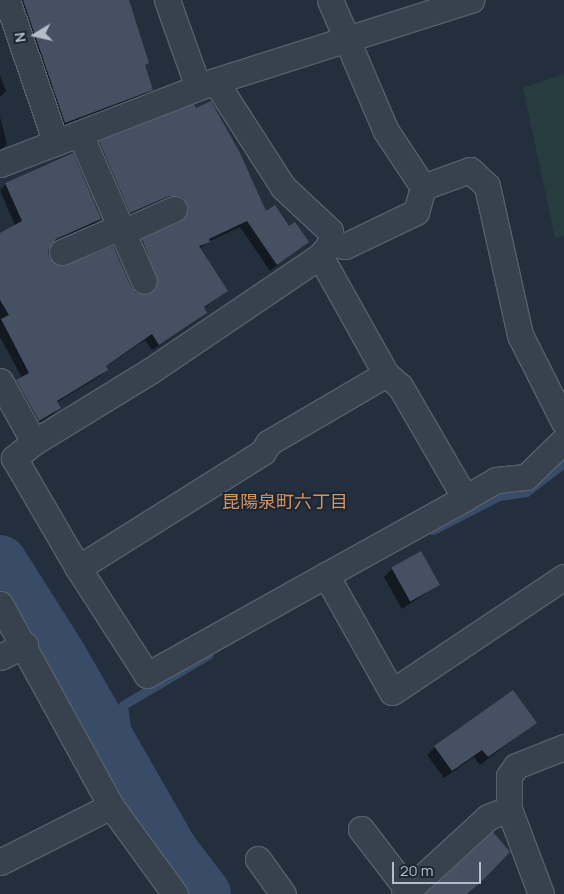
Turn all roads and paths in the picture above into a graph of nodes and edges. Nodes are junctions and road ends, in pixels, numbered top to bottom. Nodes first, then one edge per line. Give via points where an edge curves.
1 (7, 0) edge
2 (167, 0) edge
3 (330, 0) edge
4 (471, 0) edge
5 (345, 40) junction
6 (207, 84) junction
7 (80, 134) junction
8 (56, 143) junction
9 (0, 164) edge
10 (423, 187) junction
11 (174, 209) dead end
12 (122, 229) junction
13 (326, 250) junction
14 (62, 252) dead end
15 (144, 281) dead end
16 (386, 374) junction
17 (0, 381) edge
18 (564, 422) edge
19 (564, 440) edge
20 (34, 442) junction
21 (465, 498) junction
22 (78, 568) junction
23 (326, 575) junction
24 (564, 577) edge
25 (0, 604) edge
26 (25, 645) junction
27 (0, 657) edge
28 (564, 747) edge
29 (111, 806) junction
30 (509, 809) junction
31 (362, 829) dead end
32 (258, 859) dead end
33 (0, 862) edge
34 (406, 892) edge
35 (175, 894) edge
36 (283, 894) edge
37 (541, 894) edge

1 - 8 street
2 - 6 street
3 - 5 street
4 - 5 street
5 - 6 street
5 - 10 street via 386,131
6 - 7 street
6 - 13 street via 283,187 330,231
7 - 8 street
7 - 12 street
8 - 9 street
10 - 13 street via 416,212 345,246
10 - 18 street via 470,170 487,186 520,335
11 - 12 street
12 - 14 street
12 - 15 street
13 - 16 street
13 - 20 street via 150,371
16 - 21 street via 400,386
16 - 22 street via 268,443 263,452
17 - 20 street
19 - 21 street via 526,477 496,480
20 - 22 street via 14,458
21 - 23 street
22 - 23 street via 147,675
23 - 24 street via 392,692
25 - 26 street
26 - 27 street
26 - 29 street
28 - 30 street via 516,766 509,776
29 - 33 street
29 - 35 street
30 - 34 street via 488,817
30 - 37 street
31 - 34 street
32 - 36 street

